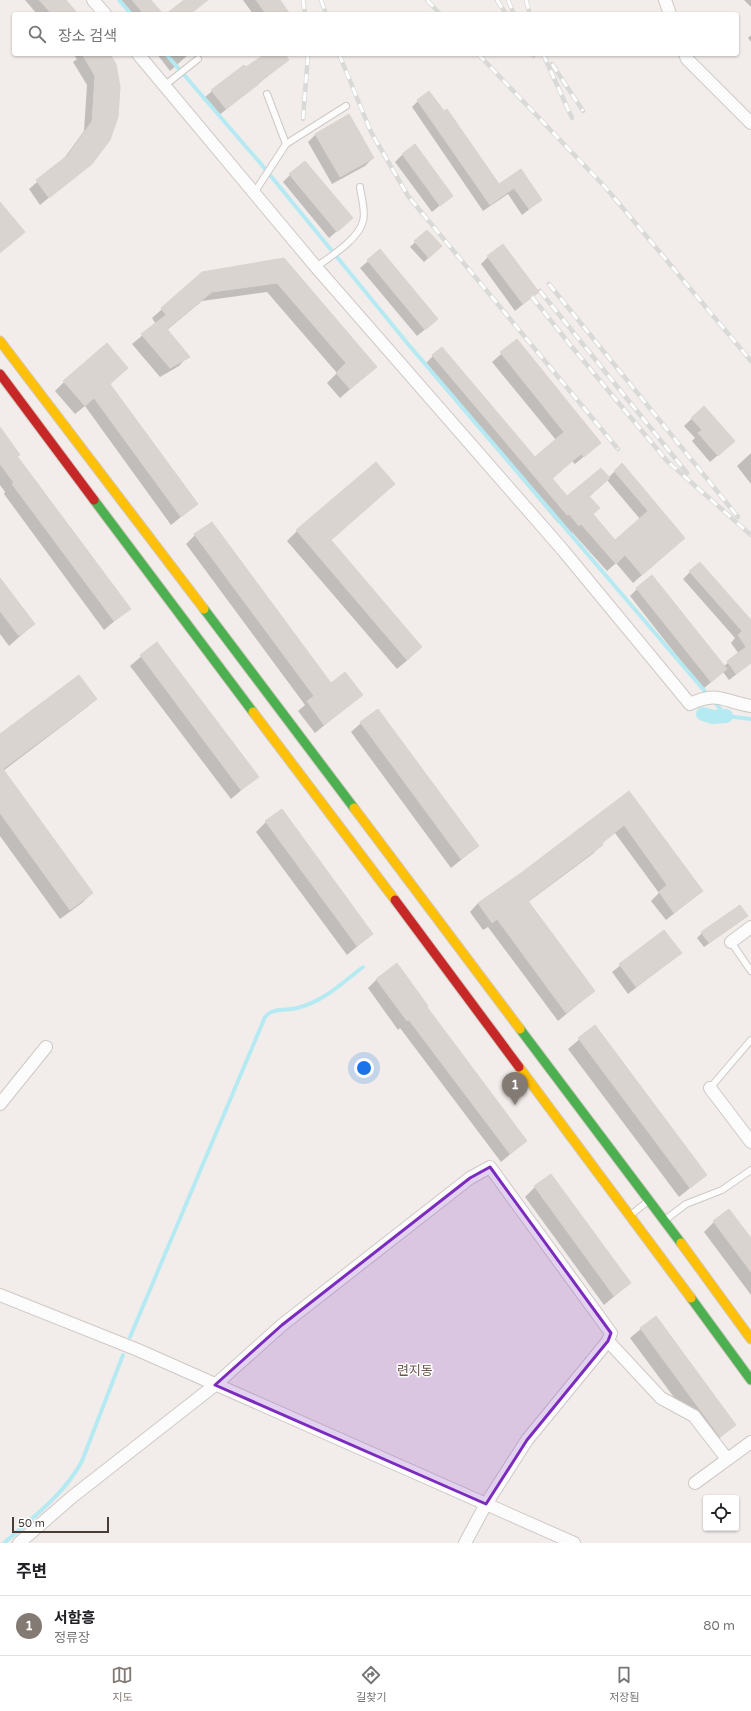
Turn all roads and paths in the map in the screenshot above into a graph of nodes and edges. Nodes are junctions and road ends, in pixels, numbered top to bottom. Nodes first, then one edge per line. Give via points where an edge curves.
1 (93, 0) edge
2 (665, 0) edge
3 (103, 12) edge
4 (669, 12) edge
5 (140, 56) edge
6 (686, 56) edge
7 (198, 60) dead end
8 (167, 83) junction
9 (267, 94) dead end
10 (346, 106) dead end
11 (751, 123) edge
12 (286, 144) junction
13 (360, 186) dead end
14 (257, 190) junction
15 (316, 267) junction
16 (0, 341) edge
17 (0, 374) edge
18 (751, 706) edge
19 (751, 927) edge
20 (731, 942) joint
21 (751, 971) edge
22 (751, 1040) edge
23 (46, 1047) dead end
24 (710, 1088) joint
25 (0, 1104) edge
26 (751, 1142) edge
27 (751, 1170) edge
28 (649, 1200) junction
29 (630, 1215) junction
30 (664, 1221) junction
31 (0, 1295) edge
32 (751, 1339) edge
33 (608, 1341) junction
34 (751, 1380) edge
35 (215, 1385) junction
36 (751, 1442) edge
37 (727, 1459) junction
38 (695, 1483) dead end
39 (486, 1504) junction
40 (19, 1543) edge
41 (464, 1543) edge
42 (574, 1543) edge

1 - 3 street
2 - 4 street
5 - 8 street
6 - 11 street
7 - 8 lane
8 - 14 street
9 - 12 lane
10 - 12 lane
12 - 14 lane
13 - 15 lane via 364,221 358,232 341,249
14 - 15 street
15 - 18 street via 562,549 690,704 700,699 716,697
16 - 28 main road
17 - 29 main road
19 - 20 street
20 - 21 lane
22 - 24 lane
23 - 25 street
24 - 26 street
27 - 30 lane via 722,1190 686,1204
28 - 29 lane
28 - 30 main road
29 - 34 main road
30 - 32 main road
31 - 35 street via 138,1350
33 - 35 street via 611,1333 490,1167 470,1178 282,1325
33 - 37 street via 661,1398 694,1416
33 - 39 street via 527,1440
35 - 39 street
35 - 40 street
36 - 37 street
37 - 38 street
39 - 41 street
39 - 42 street

